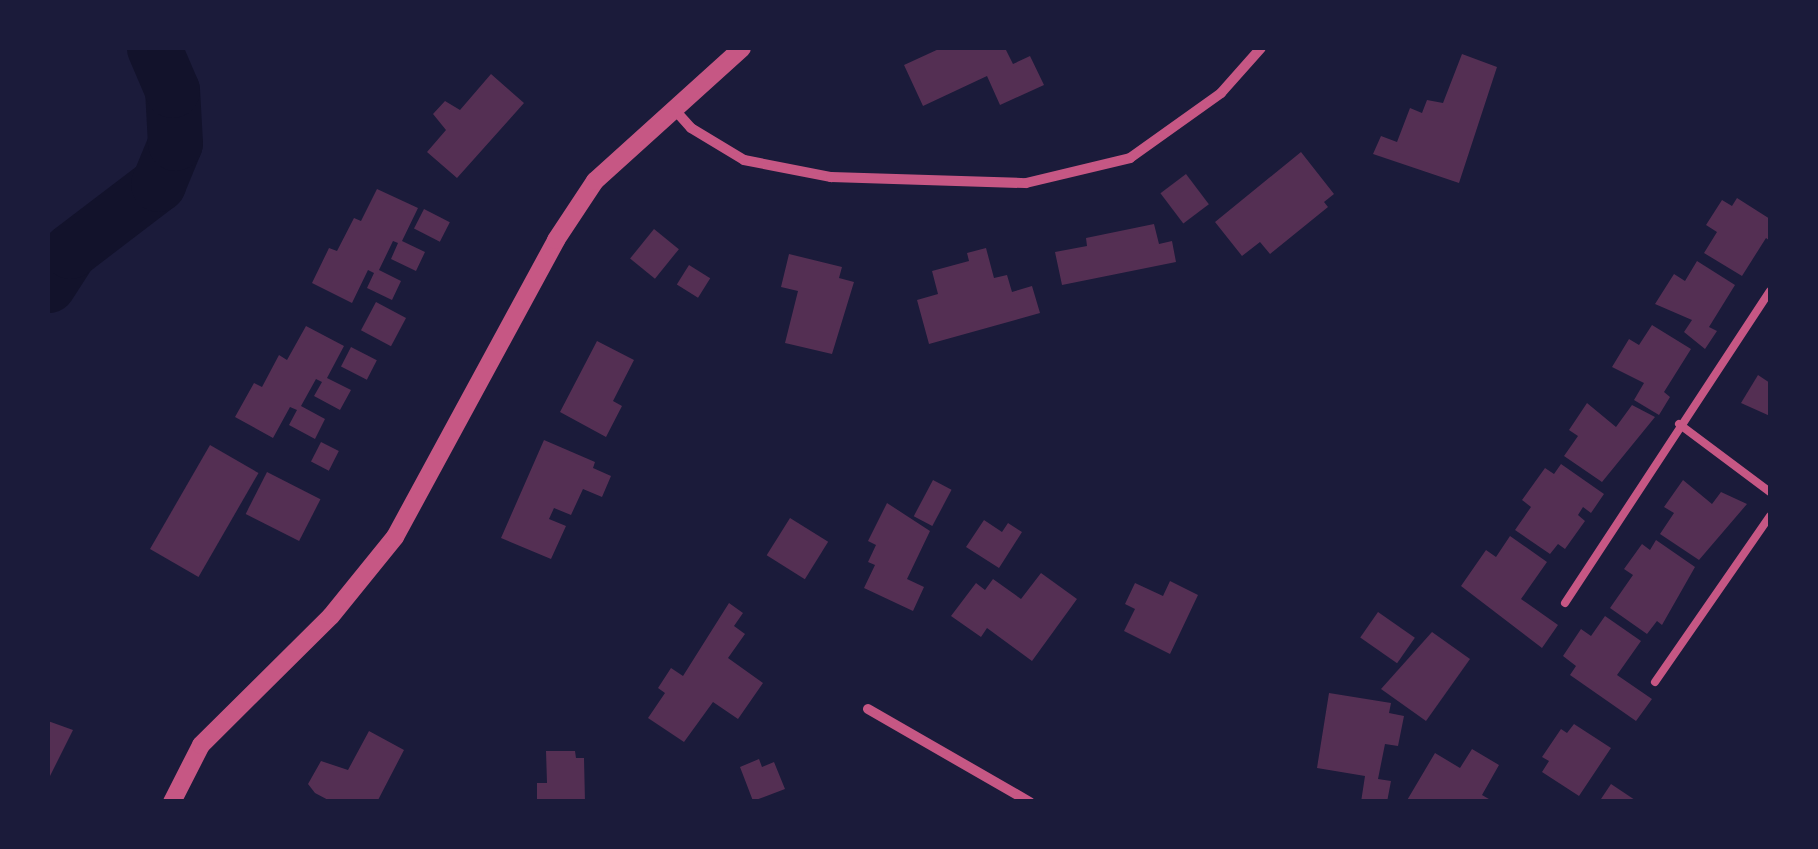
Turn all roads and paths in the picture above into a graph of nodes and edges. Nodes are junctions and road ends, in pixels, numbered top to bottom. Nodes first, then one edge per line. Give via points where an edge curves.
1 (742, 48) edge
2 (1262, 48) edge
3 (673, 108) junction
4 (1770, 292) edge
5 (1679, 424) junction
6 (1770, 492) edge
7 (1770, 516) edge
8 (1565, 603) dead end
9 (1655, 682) dead end
10 (868, 709) dead end
11 (1008, 789) junction
12 (172, 802) edge
13 (1002, 802) edge
14 (1030, 802) edge

1 - 3 street
2 - 3 street via 1221,93 1130,158 1026,183 831,177 744,160 690,128
3 - 12 street via 595,181 556,240 395,537 331,616 201,745
4 - 5 lane
5 - 6 lane
5 - 8 lane
7 - 9 lane
10 - 11 street
11 - 13 lane
11 - 14 street

